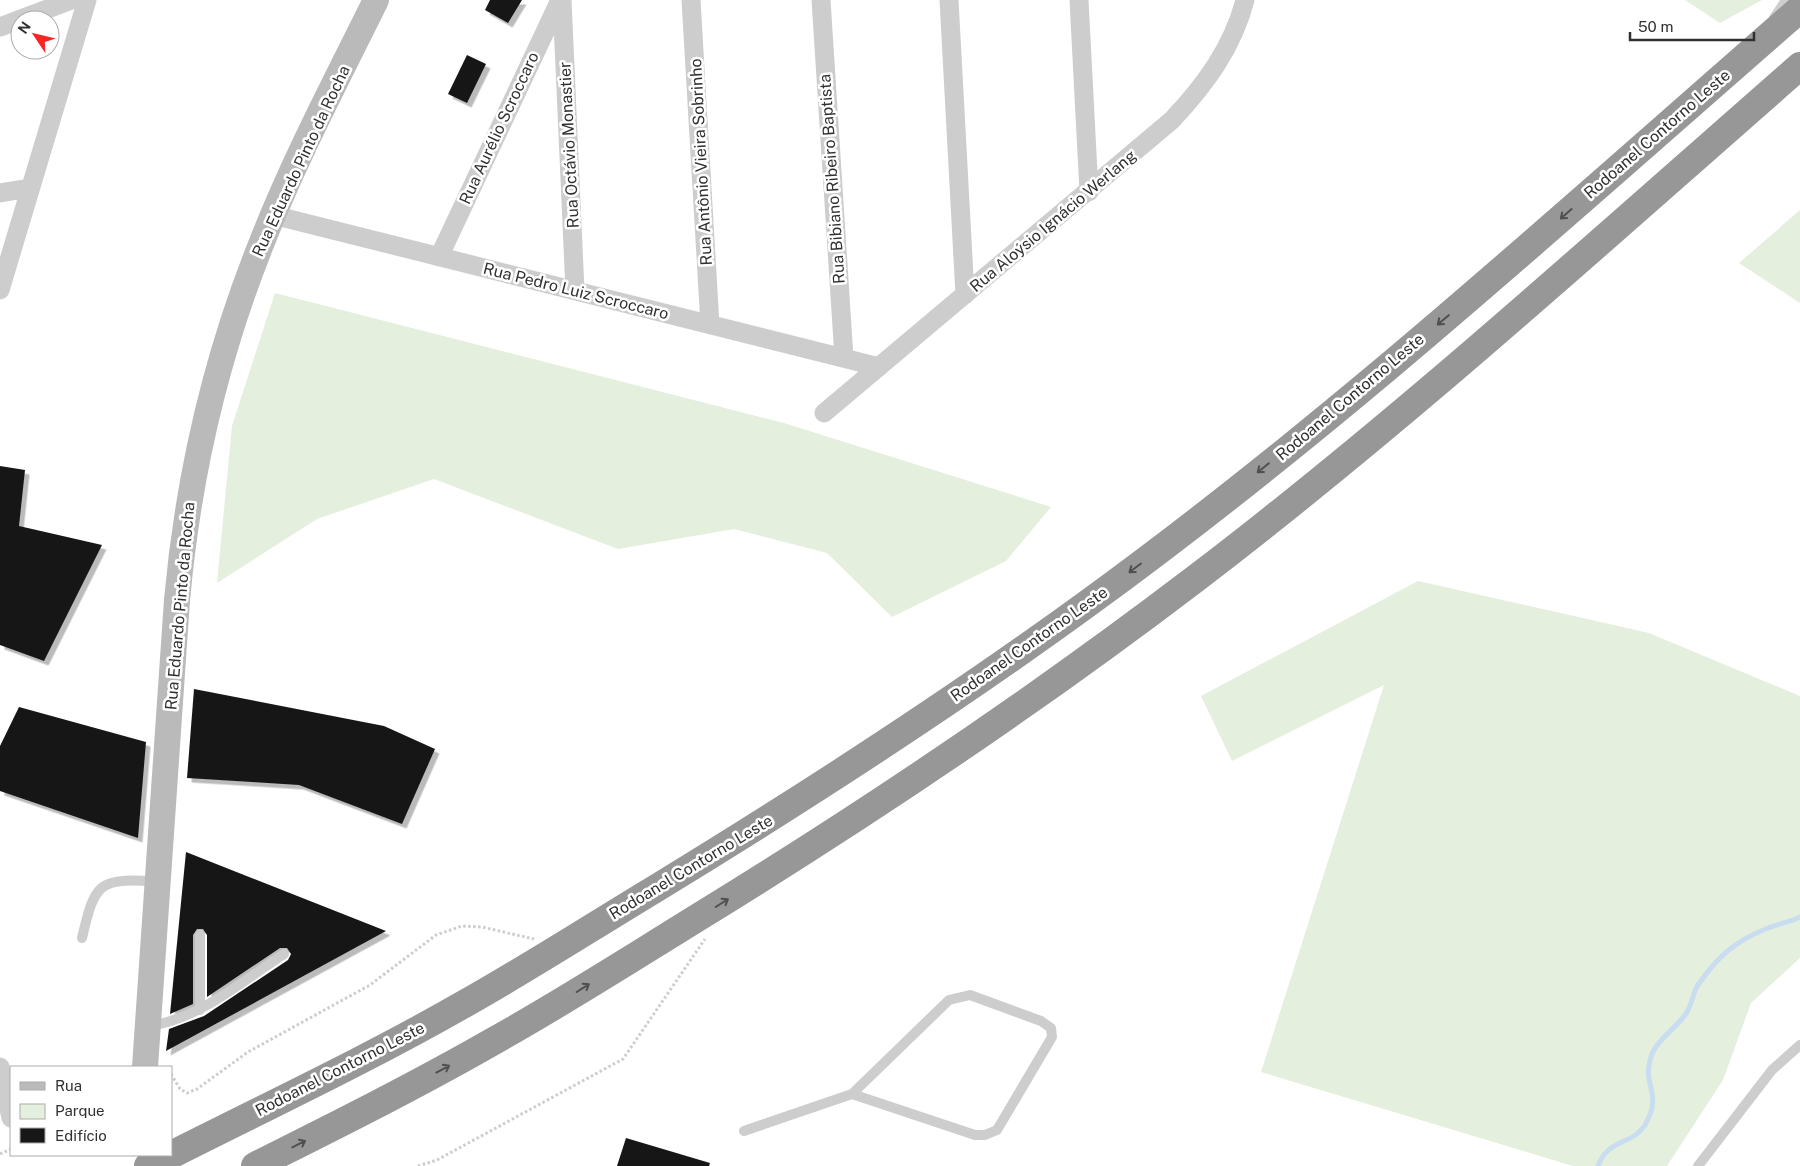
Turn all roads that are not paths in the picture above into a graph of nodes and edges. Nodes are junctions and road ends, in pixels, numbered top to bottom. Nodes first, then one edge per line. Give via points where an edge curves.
1 (71, 0) edge
2 (87, 0) edge
3 (376, 0) edge
4 (561, 0) edge
5 (691, 0) edge
6 (821, 0) edge
7 (949, 0) edge
8 (1079, 0) edge
9 (1244, 0) edge
10 (1786, 0) edge
11 (1800, 9) edge
12 (0, 27) edge
13 (1749, 53) junction
14 (1800, 66) edge
15 (30, 188) junction
16 (1089, 192) junction
17 (0, 194) edge
18 (273, 215) junction
19 (439, 256) junction
20 (0, 290) edge
21 (576, 291) junction
22 (965, 295) junction
23 (710, 325) junction
24 (844, 358) junction
25 (879, 367) junction
26 (824, 413) dead end
27 (158, 882) junction
28 (200, 934) dead end
29 (82, 938) dead end
30 (284, 954) dead end
31 (200, 1010) junction
32 (148, 1026) junction
33 (1800, 1045) edge
34 (145, 1066) edge
35 (0, 1067) edge
36 (852, 1094) junction
37 (10, 1113) edge
38 (744, 1131) dead end
39 (172, 1154) edge
40 (255, 1166) edge
41 (1698, 1166) edge

1 - 12 street
2 - 15 street
3 - 18 main road, Rua Eduardo Pinto da Rocha
4 - 19 street, Rua Aurélio Scroccaro
4 - 21 street, Rua Octávio Monastier
5 - 23 street, Rua Antônio Vieira Sobrinho
6 - 24 street, Rua Bibiano Ribeiro Baptista
7 - 22 street
8 - 16 street
9 - 16 street, Rua Aloýsio Ignácio Werlang via 1230,41 1195,94 1156,134
10 - 13 lane
11 - 13 highway, Rodoanel Contorno Leste
13 -> 39 highway, Rodoanel Contorno Leste via 1482,287 1328,416 1100,595 926,717 833,778 473,999 401,1039
40 -> 14 highway via 439,1071 568,997 822,841 1040,692 1196,578 1359,449
15 - 17 street
15 - 20 street
16 - 22 street, Rua Aloýsio Ignácio Werlang
18 - 19 street, Rua Pedro Luiz Scroccaro
18 - 27 main road, Rua Eduardo Pinto da Rocha via 244,287 214,383 191,490 177,600
19 - 21 street, Rua Pedro Luiz Scroccaro
21 - 23 street, Rua Pedro Luiz Scroccaro
22 - 25 street, Rua Aloýsio Ignácio Werlang
23 - 24 street, Rua Pedro Luiz Scroccaro
24 - 25 street, Rua Pedro Luiz Scroccaro
25 - 26 street, Rua Aloýsio Ignácio Werlang
27 - 29 lane via 112,882 98,889 91,902
27 - 32 main road, Rua Eduardo Pinto da Rocha
28 - 31 lane
30 - 31 lane
31 - 32 lane via 169,1024
32 - 34 main road, Rua Eduardo Pinto da Rocha
33 - 41 lane via 1772,1070
35 - 37 street
36 - 36 lane via 949,1000 970,995 1041,1021 1051,1028 1052,1037 997,1130 985,1135 975,1135
36 - 38 lane

